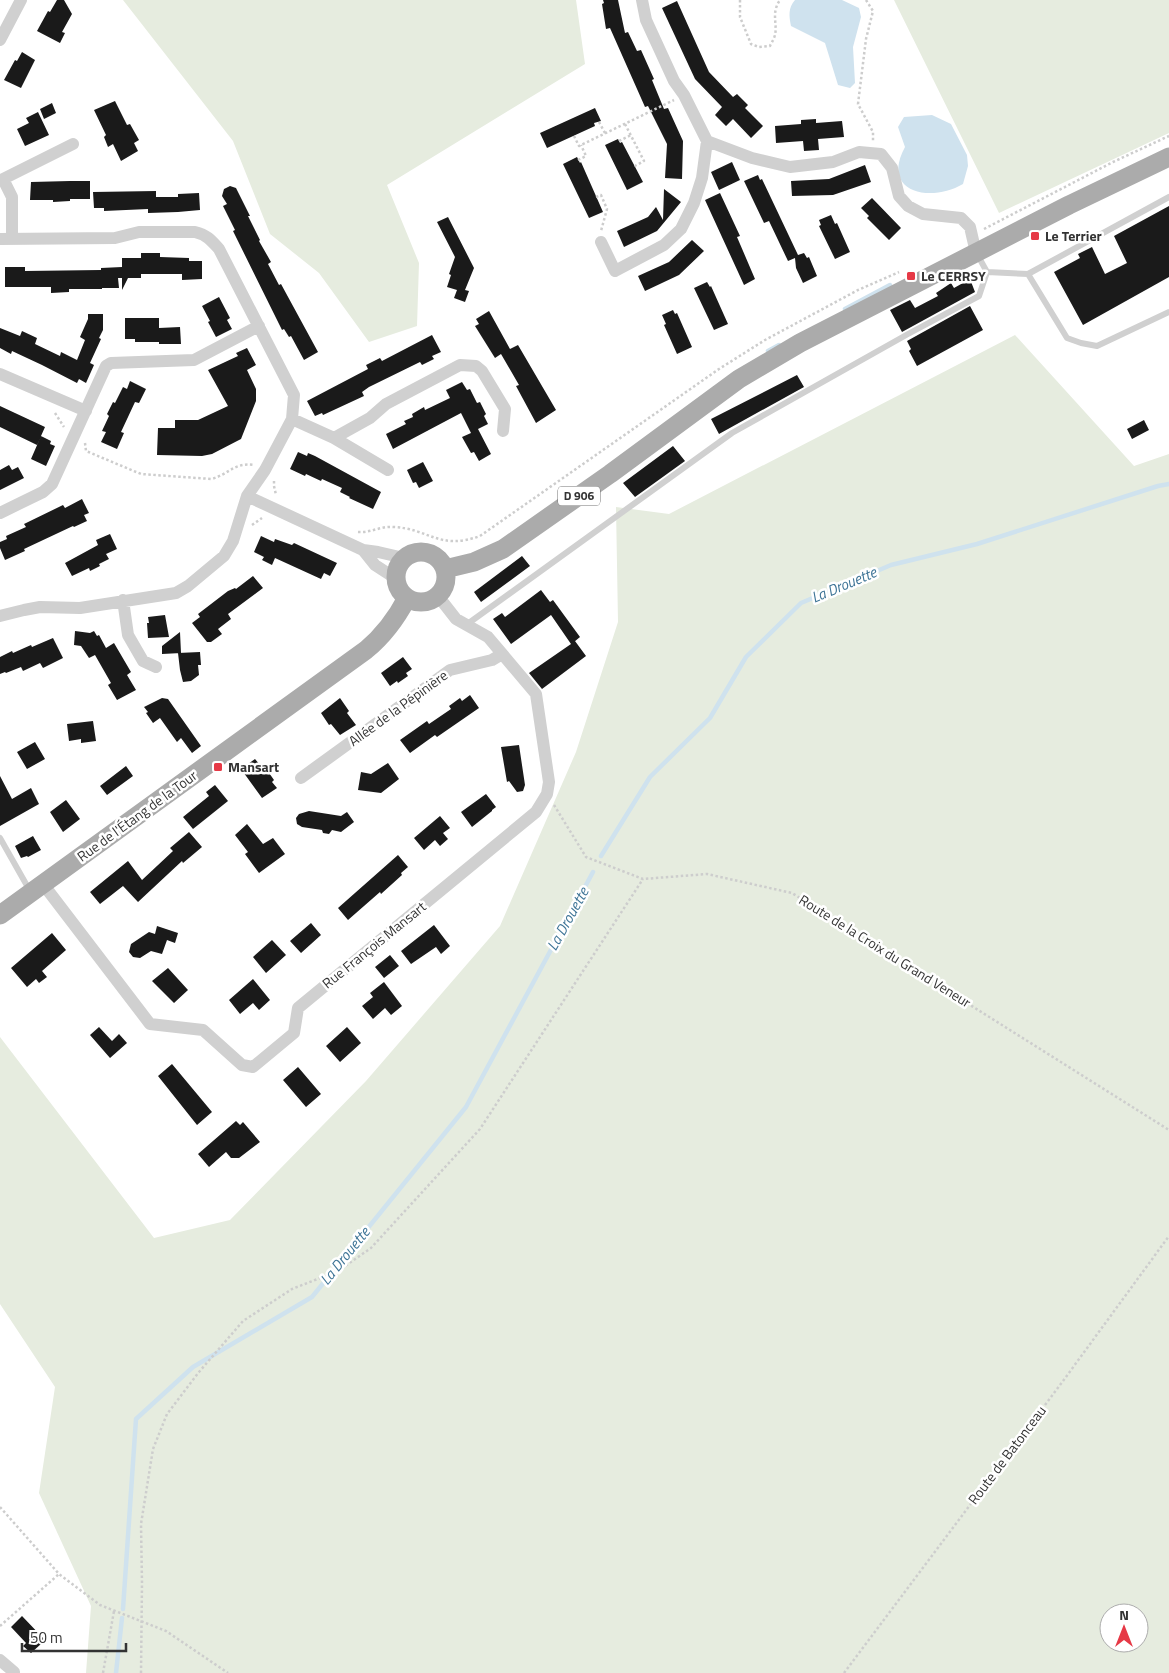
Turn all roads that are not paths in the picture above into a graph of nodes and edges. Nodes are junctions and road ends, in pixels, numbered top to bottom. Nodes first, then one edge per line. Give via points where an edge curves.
1 (21, 0) edge
2 (642, 0) edge
3 (0, 40) edge
4 (707, 141) junction
5 (73, 144) dead end
6 (1169, 157) edge
7 (2, 175) edge
8 (1169, 197) edge
9 (6, 239) edge
10 (601, 242) road end
11 (976, 253) junction
12 (987, 272) junction
13 (1028, 274) junction
14 (1169, 312) edge
15 (259, 326) junction
16 (0, 374) edge
17 (86, 411) junction
18 (292, 419) junction
19 (503, 431) dead end
20 (334, 438) junction
21 (388, 470) dead end
22 (246, 496) junction
23 (0, 513) edge
24 (363, 550) junction
25 (404, 558) junction
26 (444, 569) junction
27 (395, 578) junction
28 (438, 596) junction
29 (407, 598) junction
30 (123, 600) junction
31 (0, 616) edge
32 (466, 624) junction
33 (502, 654) junction
34 (156, 667) dead end
35 (301, 778) dead end
36 (0, 838) edge
37 (37, 888) junction
38 (0, 915) edge
39 (0, 1660) edge
40 (14, 1672) dead end

1 - 3 street
2 - 4 street via 646,20 674,81
4 - 10 street via 702,178 694,204 681,229 664,245 615,271
4 - 11 street via 752,158 790,167 833,162 859,152 881,154 892,168 899,196 908,206 922,214 961,218 970,227
5 - 7 street
6 - 11 main road, D 906
7 - 9 street via 12,197
8 - 13 lane
9 - 15 street via 115,238 139,232 203,234 219,249
11 - 12 lane
11 - 26 main road, D 906 via 800,343 739,379 503,549 474,562
12 - 13 lane
12 - 32 lane via 979,296 732,433
13 - 14 lane via 1067,338 1081,343 1097,346
15 - 17 street via 194,360 111,363 106,366
15 - 18 street via 294,395
16 - 17 street
17 - 23 street via 52,484 43,492
18 - 20 street
18 - 22 street via 265,470
19 - 20 street via 505,409 482,371 476,366 460,365 386,404 370,418
20 - 21 street
22 - 24 street
22 - 30 street via 233,541 224,556 176,593
24 - 25 street
24 - 27 street via 374,565
25 - 26 main road via 419,552 427,553 434,556
25 - 27 main road via 397,567
26 - 28 main road via 445,583
27 - 29 main road via 401,593
28 - 29 main road via 423,602
28 - 32 street via 456,619
29 - 37 main road, Rue de l'Étang de la Tour via 385,631 366,650
30 - 31 street via 80,608 40,607
30 - 34 street via 128,635 143,661
32 - 33 street via 488,637
33 - 35 street, Allée de la Pépinière via 492,660 450,670
33 - 37 street, Rue François Mansart via 536,694 548,794 536,812 298,1008 294,1033 253,1067 242,1066 203,1030 150,1024
36 - 37 lane
37 - 38 main road, Rue de l'Étang de la Tour
39 - 40 street

